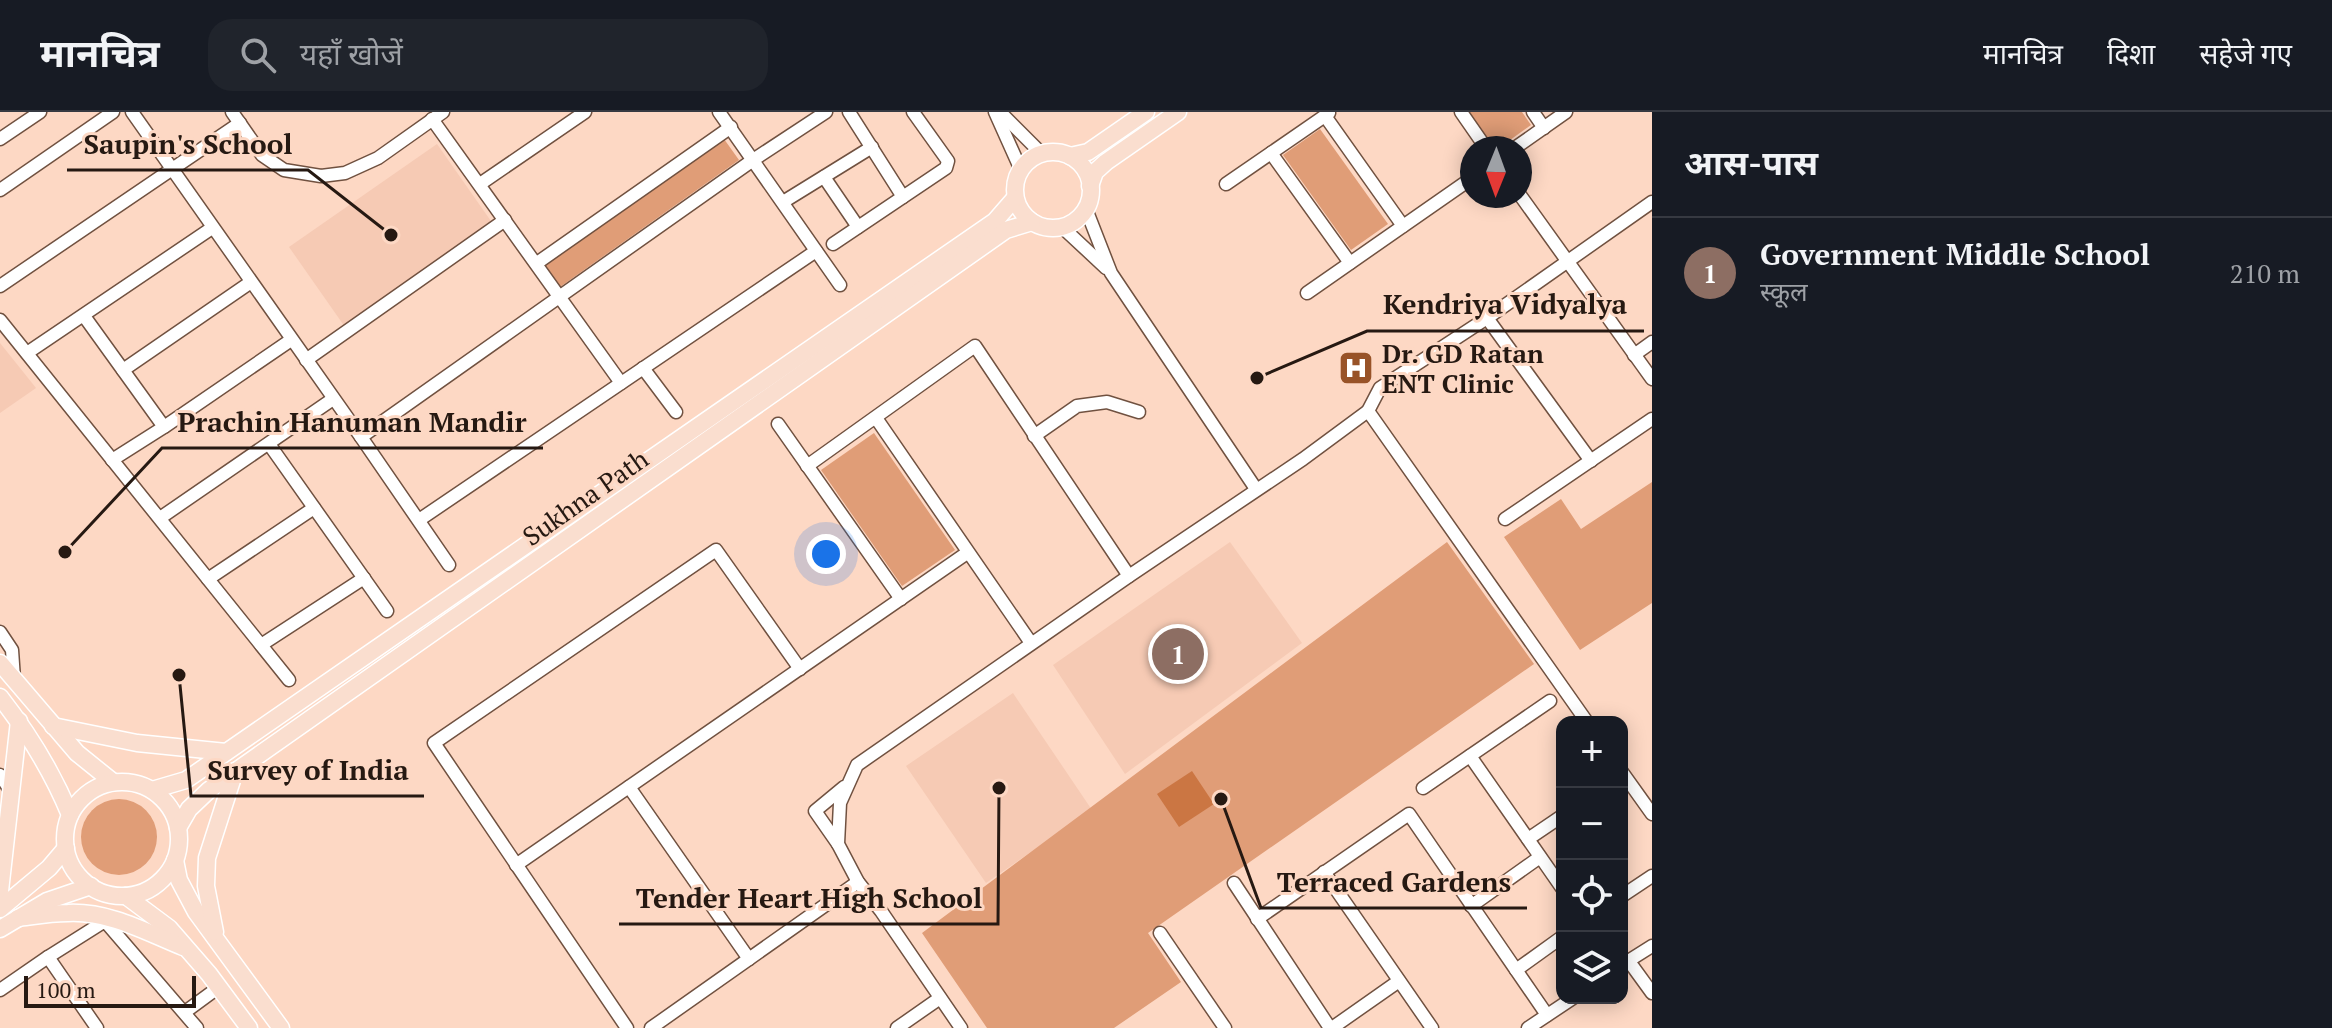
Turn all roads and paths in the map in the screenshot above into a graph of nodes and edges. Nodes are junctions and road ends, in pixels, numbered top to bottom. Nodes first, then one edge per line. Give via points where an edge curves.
1 (40, 112) edge
2 (113, 112) edge
3 (132, 112) edge
4 (585, 112) edge
5 (719, 112) edge
6 (826, 112) edge
7 (849, 112) edge
8 (913, 112) edge
9 (998, 112) edge
10 (1146, 112) edge
11 (1178, 112) edge
12 (1461, 112) edge
13 (1533, 112) edge
14 (1566, 112) edge
15 (1328, 114) edge
16 (438, 116) edge
17 (811, 116) edge
18 (236, 117) edge
19 (731, 127) junction
20 (1544, 128) junction
21 (1478, 136) edge
22 (1532, 136) edge
23 (0, 139) edge
24 (872, 147) junction
25 (1271, 153) junction
26 (1042, 154) junction
27 (1070, 156) junction
28 (753, 160) junction
29 (172, 169) junction
30 (1021, 170) junction
31 (824, 177) junction
32 (480, 184) junction
33 (1226, 184) dead end
34 (1090, 186) junction
35 (1460, 186) edge
36 (0, 190) edge
37 (903, 197) junction
38 (1015, 198) junction
39 (783, 202) junction
40 (1652, 202) edge
41 (1529, 208) edge
42 (1086, 209) junction
43 (505, 220) junction
44 (1032, 222) junction
45 (1403, 226) junction
46 (858, 227) junction
47 (1062, 227) junction
48 (212, 228) junction
49 (833, 244) dead end
50 (816, 251) junction
51 (1568, 262) junction
52 (537, 263) junction
53 (1350, 263) junction
54 (1111, 273) junction
55 (251, 282) junction
56 (840, 285) dead end
57 (0, 286) edge
58 (1307, 293) dead end
59 (560, 297) junction
60 (84, 316) junction
61 (1487, 318) junction
62 (0, 320) edge
63 (291, 340) junction
64 (1652, 342) edge
65 (27, 353) junction
66 (1634, 355) junction
67 (306, 360) junction
68 (643, 368) junction
69 (123, 370) junction
70 (1652, 379) edge
71 (621, 383) junction
72 (333, 399) junction
73 (1368, 411) junction
74 (676, 412) dead end
75 (1139, 412) dead end
76 (876, 418) junction
77 (1652, 419) edge
78 (778, 424) dead end
79 (164, 427) junction
80 (1034, 436) junction
81 (361, 437) junction
82 (269, 444) junction
83 (112, 460) junction
84 (1591, 461) junction
85 (807, 466) junction
86 (1256, 489) junction
87 (314, 508) junction
88 (160, 518) junction
89 (1505, 519) dead end
90 (419, 520) junction
91 (967, 553) junction
92 (449, 565) dead end
93 (1129, 576) junction
94 (364, 578) junction
95 (208, 579) junction
96 (901, 599) junction
97 (387, 611) dead end
98 (0, 632) edge
99 (1031, 643) junction
100 (261, 645) junction
101 (0, 663) edge
102 (800, 669) junction
103 (14, 679) junction
104 (289, 680) dead end
105 (0, 697) edge
106 (1550, 701) dead end
107 (1583, 716) edge
108 (19, 721) junction
109 (53, 726) junction
110 (226, 752) junction
111 (1470, 756) junction
112 (235, 771) junction
113 (0, 775) edge
114 (1628, 780) edge
115 (113, 782) junction
116 (846, 785) junction
117 (629, 787) junction
118 (1423, 788) dead end
119 (10, 790) junction
120 (152, 790) junction
121 (1652, 814) edge
122 (70, 815) junction
123 (1556, 820) edge
124 (178, 828) junction
125 (1528, 839) junction
126 (838, 844) junction
127 (66, 848) junction
128 (1540, 857) junction
129 (175, 860) junction
130 (516, 865) junction
131 (1324, 872) junction
132 (1652, 876) edge
133 (1556, 880) edge
134 (858, 882) junction
135 (1234, 883) dead end
136 (91, 886) junction
137 (0, 891) edge
138 (1628, 892) edge
139 (126, 896) junction
140 (1471, 906) junction
141 (0, 909) edge
142 (18, 918) junction
143 (1257, 919) junction
144 (0, 929) edge
145 (1160, 933) dead end
146 (1556, 941) edge
147 (217, 942) junction
148 (1652, 946) edge
149 (188, 949) junction
150 (48, 957) junction
151 (749, 959) junction
152 (1628, 960) edge
153 (1628, 965) edge
154 (1516, 970) junction
155 (1399, 981) junction
156 (219, 987) junction
157 (0, 990) edge
158 (1652, 993) edge
159 (940, 998) junction
160 (1564, 1004) edge
161 (185, 1012) junction
162 (1547, 1015) junction
163 (97, 1028) edge
164 (197, 1028) edge
165 (249, 1028) edge
166 (281, 1028) edge
167 (627, 1028) edge
168 (651, 1028) edge
169 (897, 1028) edge
170 (961, 1028) edge
171 (1225, 1028) edge
172 (1331, 1028) edge
173 (1432, 1028) edge
174 (1528, 1028) edge

1 - 23 street
2 - 36 street
3 - 29 street
4 - 32 street
5 - 19 street
6 - 17 street
7 - 24 street
8 - 37 street via 949,164
9 - 26 street
9 - 30 street
10 - 27 main road via 1088,152
11 - 34 main road via 1106,162
12 - 21 street
13 - 20 street
14 - 20 street
15 - 25 street
15 - 45 street
16 - 18 street via 378,158 345,173 321,176 284,170 262,155
16 - 32 street
17 - 28 street
18 - 29 street
19 - 28 street
19 - 52 street
20 - 22 street
24 - 31 street
24 - 37 street
25 - 33 street
25 - 53 street
26 - 27 main road
26 - 30 main road
27 - 34 main road via 1083,167
28 - 39 street
28 - 59 street
29 - 48 street
29 - 57 street
30 - 38 main road
31 - 39 street
31 - 46 street
32 - 43 street
34 - 42 main road
35 - 45 street
37 - 46 street
38 - 44 main road
38 - 110 main road, Sukhna Path via 995,221
39 - 50 street
40 - 51 street
41 - 51 street
42 - 47 main road
42 - 54 street
43 - 52 street
43 - 67 street
44 - 47 main road
44 - 112 main road, Sukhna Path via 1006,230
45 - 53 street
46 - 49 street
47 - 54 street
48 - 55 street
48 - 60 street
50 - 56 street
50 - 68 street
51 - 61 street
51 - 66 street
52 - 59 street
53 - 58 street
54 - 86 street
55 - 63 street
55 - 69 street
59 - 71 street
59 - 81 street
60 - 65 street
60 - 69 street
61 - 73 street via 1380,388
61 - 84 street
62 - 65 street
63 - 67 street
63 - 79 street
64 - 66 street
65 - 83 street
66 - 70 street
67 - 72 street
68 - 71 street
68 - 74 street
69 - 79 street
71 - 90 street
72 - 81 street
72 - 82 street
73 - 86 street
73 - 107 street
75 - 80 street via 1107,402 1077,406
76 - 80 street via 975,346
76 - 85 street
76 - 91 street
77 - 84 street
78 - 85 street
79 - 83 street
80 - 93 street
81 - 90 street
82 - 87 street
82 - 88 street
83 - 88 street
84 - 89 street
85 - 96 street
86 - 93 street
87 - 94 street
87 - 95 street
88 - 95 street
90 - 92 street
91 - 96 street
91 - 99 street
93 - 99 street
94 - 97 street
94 - 100 street
95 - 100 street
96 - 102 street
98 - 103 street via 12,650
99 - 116 street via 857,765
100 - 104 street
101 - 103 main road
102 - 117 street
102 - 130 street via 716,550 434,743
103 - 109 main road
105 - 108 main road
106 - 111 street
108 - 119 main road
108 - 122 main road via 57,782
109 - 110 main road via 137,743
109 - 115 main road
110 - 120 main road, Sukhna Path via 186,780
111 - 118 street
111 - 125 street
112 - 124 main road, Sukhna Path via 189,809
112 - 147 main road via 207,858 206,886
113 - 119 street
114 - 121 street
115 - 120 main road
115 - 122 main road via 94,789
116 - 126 street
116 - 126 street via 815,811
117 - 130 street
117 - 151 street
119 - 137 main road
120 - 124 main road
122 - 127 main road
123 - 125 street
124 - 129 main road
125 - 128 street
126 - 134 street
127 - 136 main road via 71,865
127 - 141 main road
128 - 133 street
128 - 140 street
129 - 139 main road via 149,889
129 - 147 main road via 179,880
130 - 167 street
131 - 140 street via 1409,814
131 - 143 street
131 - 155 street
132 - 138 street
134 - 151 street
134 - 159 street
135 - 143 street
136 - 139 main road
136 - 142 main road
139 - 149 main road
140 - 154 street
142 - 144 main road
142 - 149 main road via 71,913 104,917
143 - 172 street
145 - 171 street
146 - 154 street
147 - 166 main road
148 - 152 street
149 - 156 main road
150 - 157 street
150 - 161 street via 105,921
150 - 163 street
151 - 168 street
153 - 158 street
154 - 162 street
155 - 172 street
155 - 173 street
156 - 161 street
156 - 165 main road
159 - 169 street
159 - 170 street
160 - 162 street
161 - 164 street
162 - 174 street

